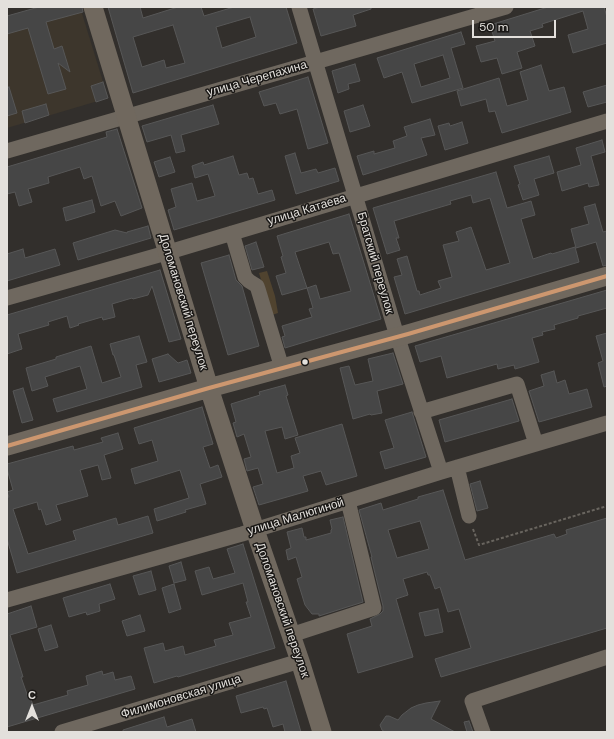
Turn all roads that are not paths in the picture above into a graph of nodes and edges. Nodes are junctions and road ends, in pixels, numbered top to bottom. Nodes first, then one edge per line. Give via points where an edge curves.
1 (93, 7) edge
2 (299, 7) edge
3 (506, 7) edge
4 (316, 63) junction
5 (126, 116) junction
6 (607, 121) edge
7 (7, 151) edge
8 (355, 196) junction
9 (232, 233) junction
10 (168, 252) junction
11 (607, 276) edge
12 (7, 298) edge
13 (397, 337) junction
14 (282, 368) junction
15 (209, 388) junction
16 (421, 412) junction
17 (607, 423) edge
18 (536, 444) junction
19 (7, 446) edge
20 (457, 467) junction
21 (440, 472) junction
22 (348, 501) junction
23 (469, 516) road end
24 (255, 530) junction
25 (7, 600) edge
26 (291, 635) junction
27 (607, 658) edge
28 (300, 661) junction
29 (62, 732) edge
30 (322, 732) edge
31 (483, 732) edge

1 - 5 main road, Доломановский переулок
2 - 4 street, Братский переулок
3 - 4 street, улица Черепахина
4 - 5 street, улица Черепахина
4 - 8 street, Братский переулок
5 - 7 street, улица Черепахина
5 - 10 main road, Доломановский переулок
6 - 8 street, улица Катаева
8 - 9 street, улица Катаева
8 - 13 street, Братский переулок
9 - 10 street, улица Катаева
9 - 14 street via 245,277 257,286
10 - 12 street, улица Катаева
10 - 15 main road, Доломановский переулок
11 - 13 main road
13 - 14 main road
13 - 16 street, Братский переулок
14 - 15 main road
15 - 19 main road
15 - 24 main road, Доломановский переулок
16 - 18 street via 518,384
16 - 21 street, Братский переулок
17 - 18 street, улица Малюгиной
18 - 20 street, улица Малюгиной
20 - 21 street, улица Малюгиной
20 - 23 street
21 - 22 street, улица Малюгиной
22 - 24 street, улица Малюгиной
22 - 26 street via 374,608
24 - 25 street, улица Малюгиной
24 - 26 main road, Доломановский переулок
26 - 28 main road, Доломановский переулок
27 - 31 street via 472,701
28 - 29 street, Филимоновская улица
28 - 30 main road, Доломановский переулок

